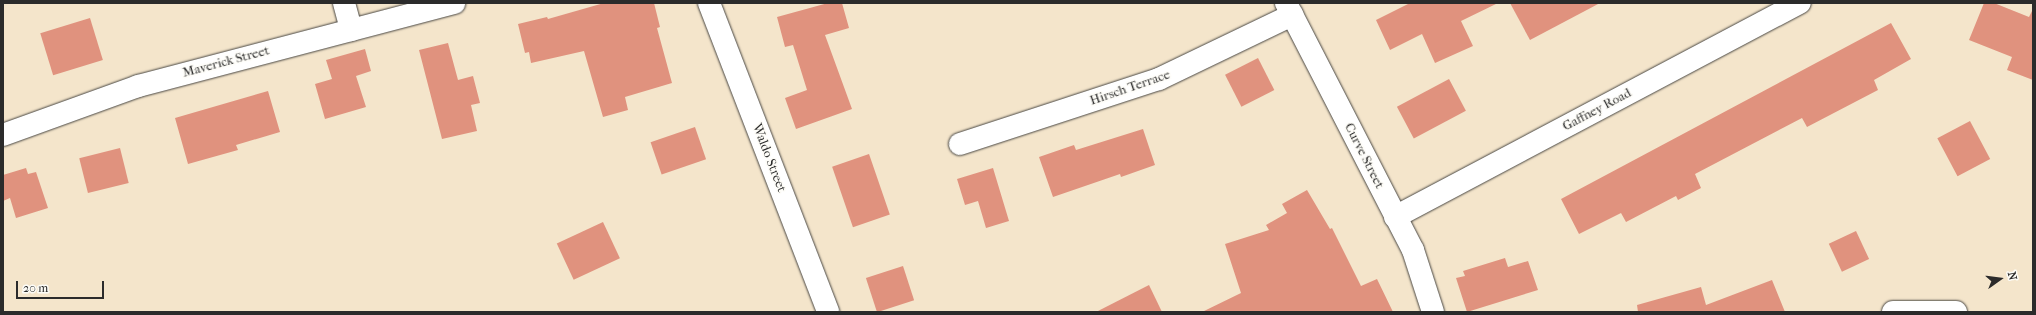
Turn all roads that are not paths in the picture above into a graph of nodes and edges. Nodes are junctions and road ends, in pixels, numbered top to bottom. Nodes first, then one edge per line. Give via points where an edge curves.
1 (344, 3) edge
2 (454, 3) edge
3 (709, 3) edge
4 (1800, 3) edge
5 (1289, 9) edge
6 (351, 30) junction
7 (3, 135) edge
8 (960, 144) dead end
9 (1395, 217) junction
10 (828, 312) edge
11 (1432, 312) edge
12 (1893, 312) edge
13 (1956, 312) edge

1 - 6 street
2 - 6 street, Maverick Street
3 - 10 street, Waldo Street
4 - 9 street, Gaffney Road
5 - 8 street, Hirsch Terrace via 1159,79
5 - 9 street, Curve Street
6 - 7 street, Maverick Street via 138,86
9 - 11 street, Curve Street via 1413,250
12 - 13 street

